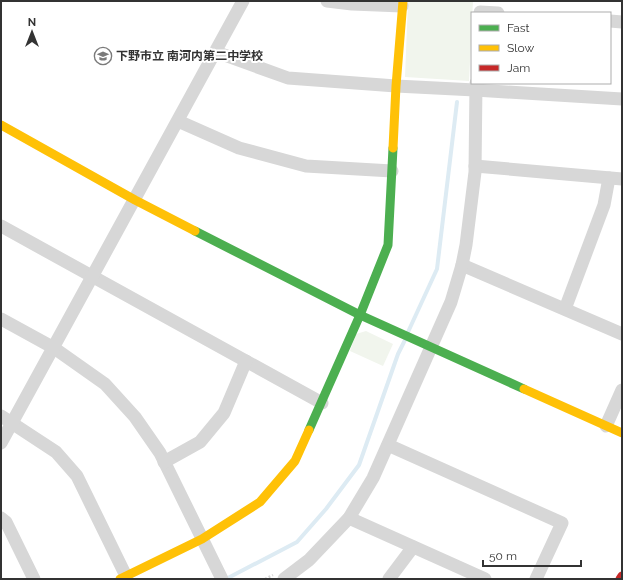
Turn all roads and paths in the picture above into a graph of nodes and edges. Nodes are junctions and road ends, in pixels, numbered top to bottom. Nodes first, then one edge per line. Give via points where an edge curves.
1 (243, 1) edge
2 (327, 1) edge
3 (402, 4) edge
4 (480, 9) edge
5 (494, 12) edge
6 (611, 21) edge
7 (622, 22) edge
8 (216, 52) junction
9 (396, 86) junction
10 (476, 86) edge
11 (622, 99) edge
12 (178, 121) junction
13 (1, 125) edge
14 (475, 166) junction
15 (392, 171) junction
16 (616, 179) edge
17 (135, 200) junction
18 (1, 226) edge
19 (462, 265) junction
20 (93, 277) junction
21 (565, 309) junction
22 (360, 315) junction
23 (1, 319) edge
24 (622, 334) edge
25 (426, 344) junction
26 (54, 348) junction
27 (246, 361) junction
28 (622, 390) edge
29 (322, 403) junction
30 (1, 416) edge
31 (12, 423) junction
32 (606, 426) junction
33 (622, 433) edge
34 (1, 443) edge
35 (388, 445) junction
36 (164, 462) junction
37 (1, 518) edge
38 (349, 518) junction
39 (202, 539) junction
40 (413, 547) junction
41 (280, 576) edge
42 (622, 576) edge
43 (123, 578) edge
44 (34, 579) edge
45 (222, 579) edge
46 (265, 579) edge
47 (389, 579) edge
48 (485, 579) edge
49 (536, 579) edge
50 (620, 579) edge

1 - 8 street
2 - 3 street
3 - 9 street
4 - 5 street
6 - 7 street
8 - 9 street via 288,78
8 - 12 street
9 - 10 street
9 - 15 street
10 - 11 street
10 - 14 street
12 - 15 street via 239,148 306,166
12 - 17 street
13 - 17 street
14 - 16 street
14 - 19 street
15 - 22 street via 388,244
16 - 21 street
17 - 20 street
17 - 22 street
18 - 20 street
19 - 21 street
19 - 25 street via 451,302
20 - 26 street
20 - 27 street
21 - 24 street
22 - 25 street
22 - 29 street
23 - 26 street
25 - 32 street
25 - 35 street
26 - 31 street
26 - 36 street via 105,384 136,417
27 - 29 street
27 - 36 street via 224,413 200,442
28 - 32 street
29 - 39 street via 295,461 260,502
30 - 31 street
31 - 34 street
31 - 43 street via 56,452 77,476
32 - 33 street
35 - 38 street via 373,478
35 - 49 street via 562,523
36 - 39 street
37 - 44 street via 6,522
38 - 40 street
38 - 41 street via 308,560
39 - 43 street
39 - 45 street
40 - 47 street
40 - 48 street
41 - 46 path
42 - 50 street

